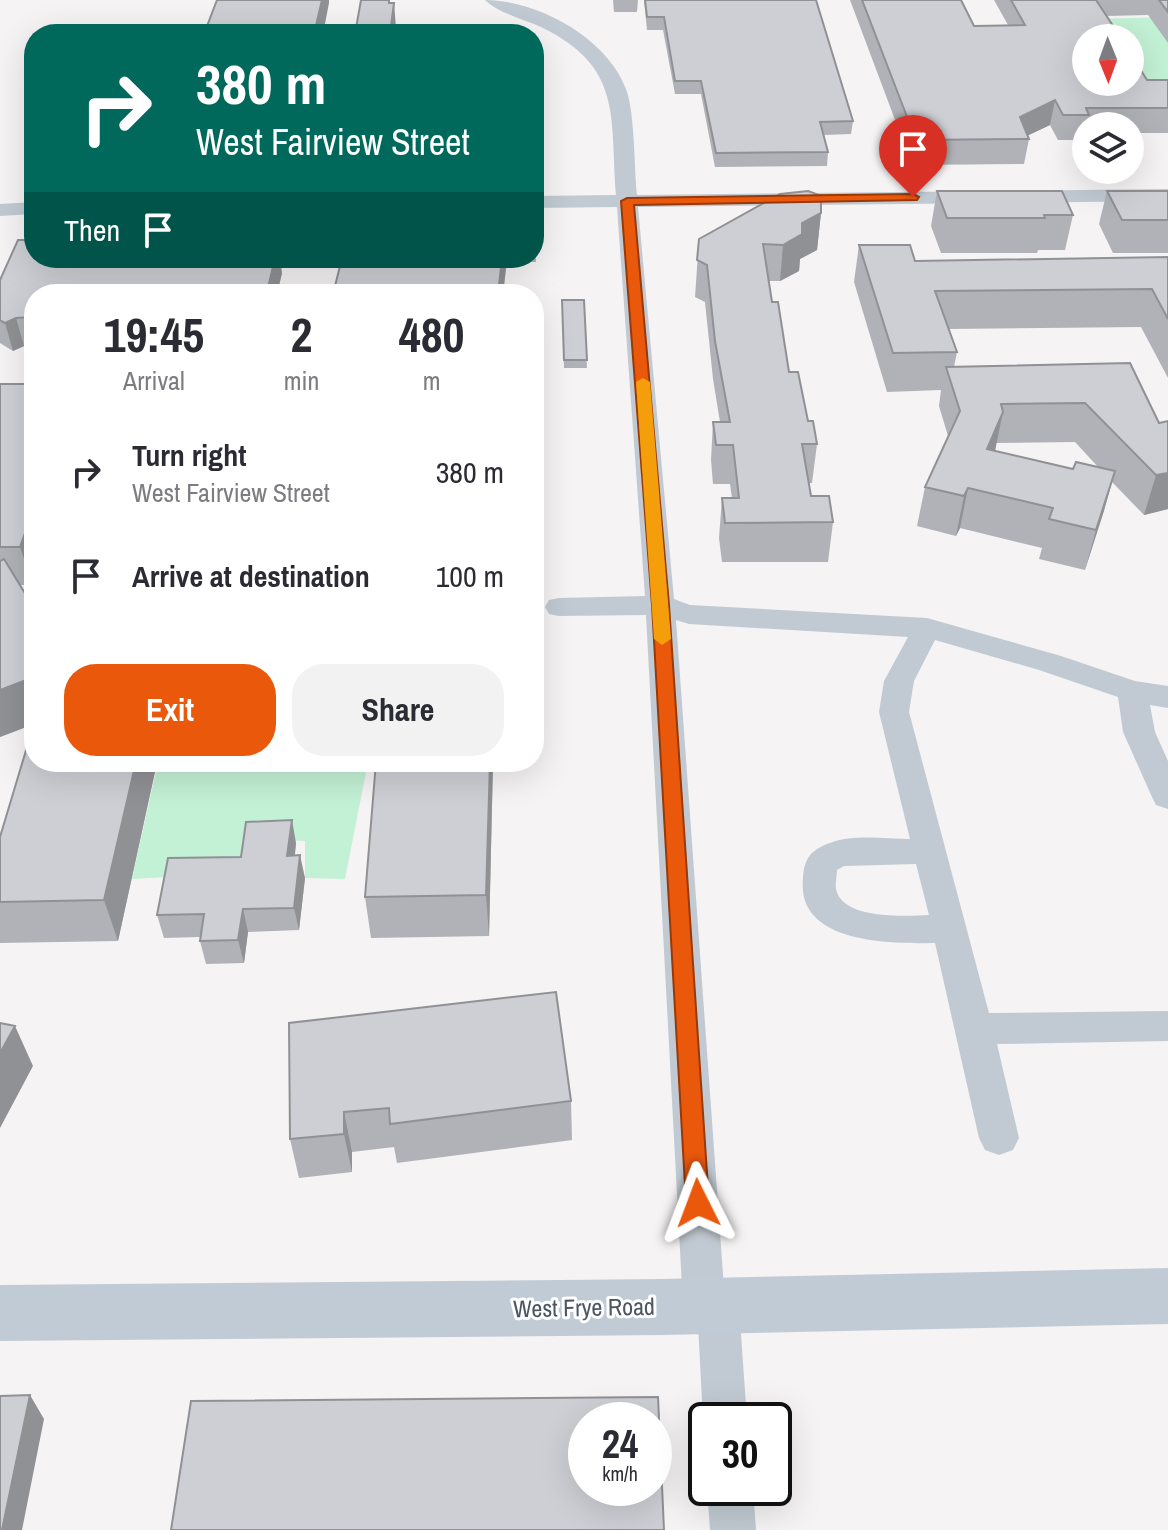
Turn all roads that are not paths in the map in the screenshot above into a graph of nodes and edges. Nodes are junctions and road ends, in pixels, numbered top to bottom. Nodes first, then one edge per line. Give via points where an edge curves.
1 (494, 0) edge
2 (1168, 195) edge
3 (627, 201) junction
4 (544, 202) edge
5 (24, 209) edge
6 (0, 210) edge
7 (660, 605) junction
8 (559, 607) dead end
9 (927, 628) junction
10 (1132, 691) junction
11 (1168, 697) edge
12 (1168, 797) edge
13 (931, 851) junction
14 (951, 929) junction
15 (1168, 1026) edge
16 (975, 1029) junction
17 (999, 1138) dead end
18 (1168, 1296) edge
19 (711, 1306) junction
20 (0, 1313) edge
21 (723, 1402) edge
22 (731, 1506) edge
23 (733, 1530) edge

1 - 3 street via 574,38 608,70 618,92
2 - 3 street
3 - 4 street
3 - 7 street
5 - 6 street
7 - 8 street
7 - 9 street via 689,614
7 - 19 street
9 - 10 street
9 - 13 street via 899,681 894,712
10 - 11 street
10 - 12 street via 1139,732
13 - 14 street
13 - 14 street via 839,853 821,863 816,882 825,907 840,919 903,929
14 - 16 street
15 - 16 street
16 - 17 street
18 - 19 street, West Frye Road
19 - 20 street, West Frye Road
19 - 21 street
22 - 23 street

